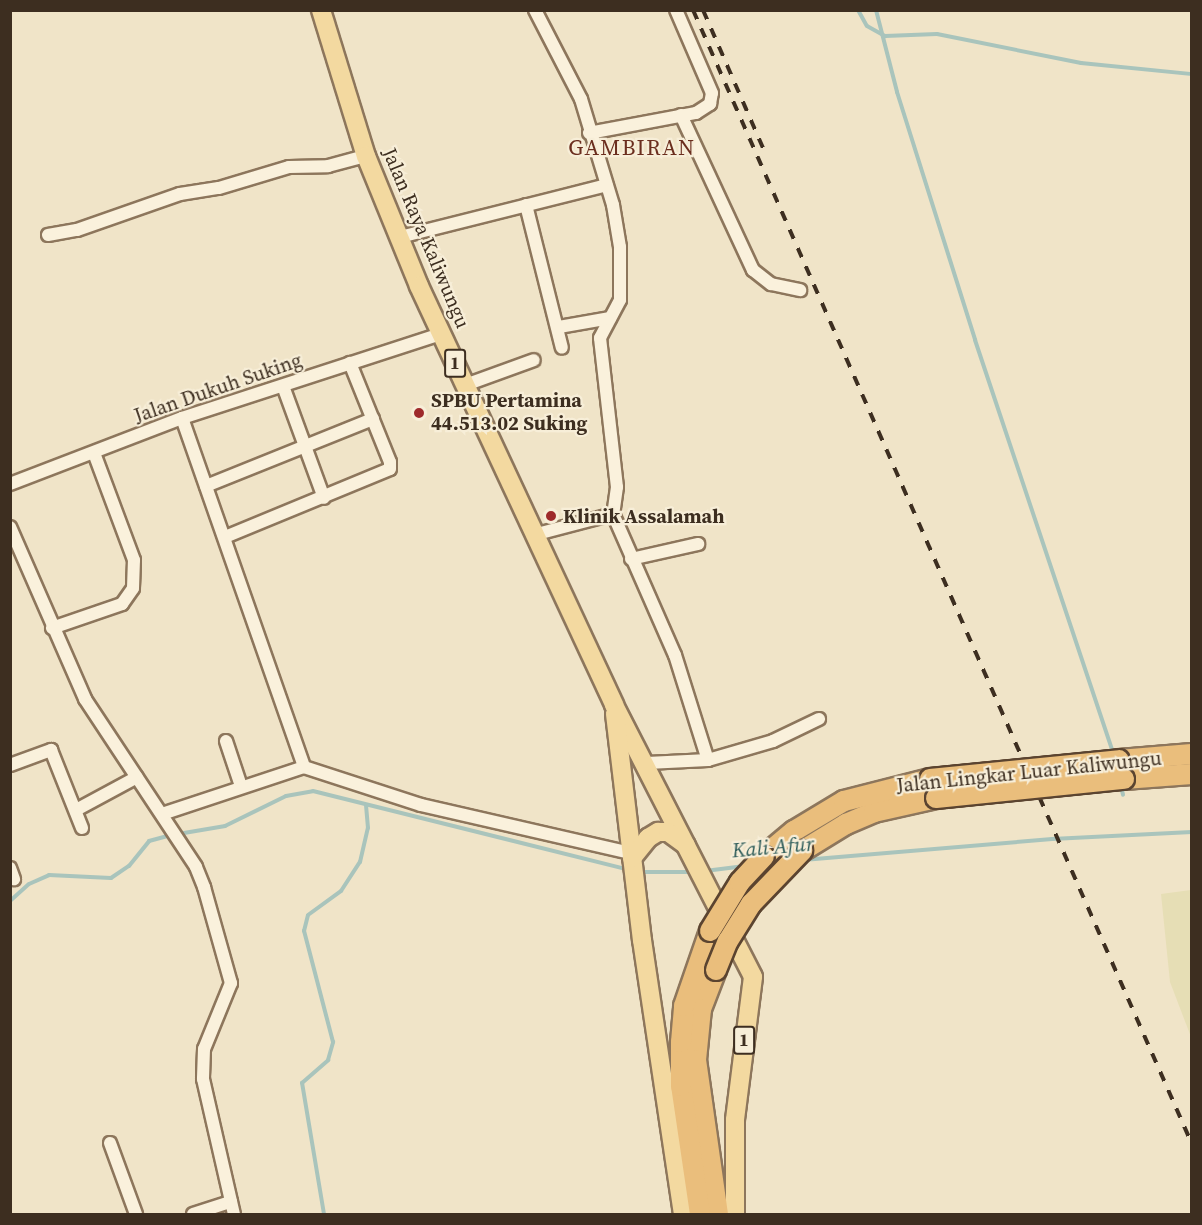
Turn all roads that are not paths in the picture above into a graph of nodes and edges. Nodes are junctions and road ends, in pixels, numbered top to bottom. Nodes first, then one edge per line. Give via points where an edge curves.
1 (321, 10) edge
2 (535, 10) edge
3 (676, 10) edge
4 (681, 115) junction
5 (589, 134) junction
6 (366, 156) junction
7 (607, 185) junction
8 (526, 205) junction
9 (48, 236) dead end
10 (400, 237) junction
11 (800, 290) dead end
12 (609, 318) junction
13 (559, 327) junction
14 (441, 334) junction
15 (562, 348) dead end
16 (534, 360) dead end
17 (350, 363) junction
18 (465, 385) junction
19 (283, 386) junction
20 (182, 418) junction
21 (373, 419) junction
22 (305, 447) junction
23 (94, 453) junction
24 (10, 484) edge
25 (206, 486) junction
26 (324, 498) junction
27 (613, 514) junction
28 (10, 526) edge
29 (537, 534) junction
30 (225, 537) junction
31 (698, 544) dead end
32 (631, 559) junction
33 (52, 628) junction
34 (614, 705) junction
35 (819, 719) dead end
36 (226, 741) dead end
37 (1191, 754) edge
38 (708, 760) junction
39 (646, 763) junction
40 (10, 765) edge
41 (304, 767) junction
42 (1121, 770) junction
43 (1191, 774) edge
44 (137, 777) junction
45 (241, 786) junction
46 (76, 810) junction
47 (162, 814) junction
48 (82, 828) dead end
49 (632, 862) junction
50 (694, 862) junction
51 (110, 1143) dead end
52 (233, 1208) edge
53 (136, 1215) edge
54 (193, 1215) edge
55 (682, 1215) edge
56 (700, 1215) edge
57 (718, 1215) edge
58 (735, 1215) edge

1 - 6 main road, Jalan Raya Kaliwungu / 1
2 - 5 street via 581,99
3 - 4 street via 712,93 707,107
4 - 5 street
4 - 11 street via 753,270 771,284
5 - 7 street
6 - 9 street via 328,166 289,167 219,188 180,194 77,230
6 - 10 main road, Jalan Raya Kaliwungu / 1
7 - 8 street
7 - 12 street via 622,278 620,300
8 - 10 street
8 - 13 street
10 - 14 main road, Jalan Raya Kaliwungu / 1
12 - 13 street
12 - 27 street via 600,338 617,482
13 - 15 street
14 - 17 street, Jalan Dukuh Suking
14 - 18 main road, Jalan Raya Kaliwungu / 1
16 - 18 street
17 - 19 street, Jalan Dukuh Suking
17 - 21 street
18 - 29 main road, Jalan Raya Kaliwungu / 1
19 - 20 street, Jalan Dukuh Suking
19 - 22 street
20 - 23 street, Jalan Dukuh Suking
20 - 25 street
21 - 22 street
21 - 26 street via 390,469
22 - 25 street
22 - 26 street
23 - 24 street, Jalan Dukuh Suking
23 - 33 street via 134,560 133,588 122,604
25 - 30 street
26 - 30 street
27 - 29 street
27 - 32 street
28 - 33 street
29 - 34 main road, Jalan Raya Kaliwungu / 1
30 - 41 street
31 - 32 street
32 - 38 street via 675,655
33 - 44 street via 85,699
34 - 39 main road, 1
34 - 49 main road, 1
35 - 38 street via 772,741
36 - 45 street
37 - 42 highway, Jalan Lingkar Luar Kaliwungu
38 - 39 street
39 - 50 main road, 1
40 - 46 street via 51,750
41 - 45 street
41 - 49 street via 421,805
42 - 43 highway, Jalan Lingkar Luar Kaliwungu
42 - 56 highway, Jalan Lingkar Luar Kaliwungu, bridge via 930,779 844,801 811,820 764,856 740,882 710,931 684,1006 681,1086
42 - 57 highway, Jalan Lingkar Luar Kaliwungu, bridge via 936,798 874,812 802,851 751,904 728,941 701,1009 696,1060
44 - 46 street
44 - 47 street
45 - 47 street
46 - 48 street
47 - 52 street via 199,874 231,978 202,1065
49 - 50 main road via 648,838 658,832 677,836
49 - 55 main road, 1
50 - 58 main road, 1 via 753,977 736,1110
51 - 53 street
52 - 54 street

